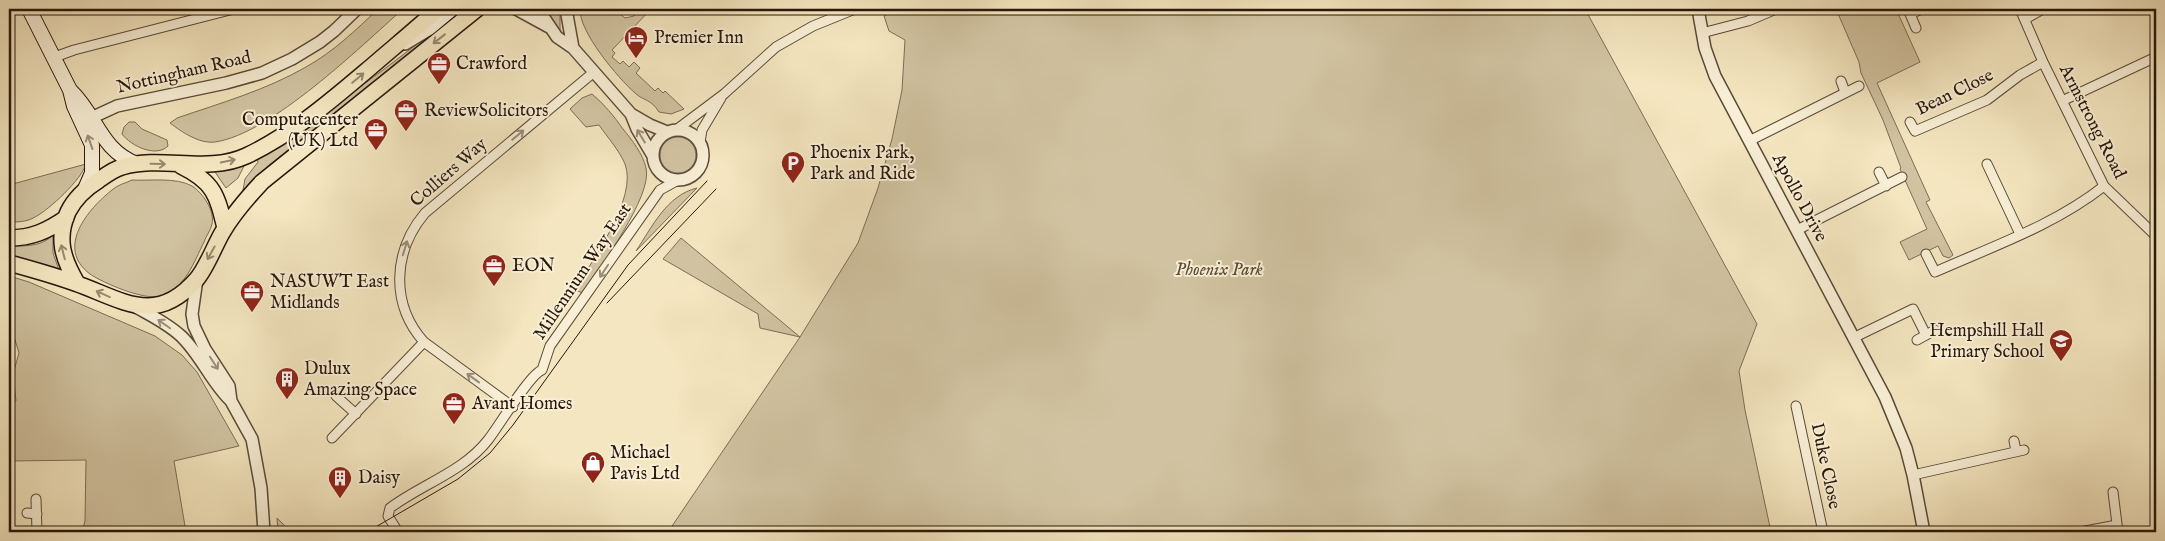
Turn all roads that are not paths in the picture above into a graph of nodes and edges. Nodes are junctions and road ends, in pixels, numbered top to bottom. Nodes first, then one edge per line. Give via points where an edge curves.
1 (29, 9) edge
2 (234, 9) edge
3 (357, 9) edge
4 (438, 9) edge
5 (454, 9) edge
6 (479, 9) edge
7 (516, 9) edge
8 (538, 9) edge
9 (566, 9) edge
10 (855, 9) edge
11 (1698, 9) edge
12 (1776, 9) edge
13 (1922, 9) edge
14 (2020, 9) edge
15 (2043, 9) edge
16 (2025, 19) junction
17 (550, 28) junction
18 (1916, 28) dead end
19 (1702, 33) junction
20 (573, 48) junction
21 (2156, 57) edge
22 (52, 58) junction
23 (376, 62) junction
24 (2043, 62) junction
25 (594, 72) junction
26 (1840, 81) dead end
27 (1859, 86) dead end
28 (70, 90) junction
29 (1846, 92) junction
30 (724, 94) junction
31 (2062, 101) junction
32 (630, 114) junction
33 (91, 118) junction
34 (1910, 122) dead end
35 (672, 131) junction
36 (1749, 140) junction
37 (700, 142) junction
38 (653, 156) junction
39 (137, 164) junction
40 (1987, 164) dead end
41 (180, 165) junction
42 (1879, 172) dead end
43 (1902, 177) dead end
44 (678, 180) junction
45 (1886, 186) junction
46 (2104, 186) junction
47 (85, 189) junction
48 (66, 218) junction
49 (225, 228) junction
50 (1797, 230) junction
51 (2020, 234) junction
52 (2156, 236) edge
53 (9, 238) edge
54 (1926, 254) dead end
55 (9, 263) edge
56 (197, 279) junction
57 (76, 283) junction
58 (130, 304) junction
59 (1935, 330) dead end
60 (1926, 335) junction
61 (1853, 338) junction
62 (1917, 340) dead end
63 (424, 342) junction
64 (336, 396) dead end
65 (231, 401) junction
66 (1796, 406) dead end
67 (512, 407) junction
68 (356, 414) junction
69 (332, 438) dead end
70 (2014, 441) dead end
71 (1913, 475) junction
72 (2113, 492) dead end
73 (36, 499) dead end
74 (27, 514) dead end
75 (37, 514) junction
76 (2117, 528) edge
77 (37, 532) edge
78 (264, 532) edge
79 (398, 532) edge
80 (1823, 532) edge
81 (1924, 532) edge
82 (2080, 532) edge

1 - 22 main road
2 - 22 street
3 - 33 street, Nottingham Road via 320,42 262,73 117,106
4 - 23 highway
5 - 23 street via 430,29
6 -> 49 highway via 280,166 244,201
7 - 17 street
8 - 17 street
9 - 20 street
10 - 30 street via 776,47
11 - 19 street, Apollo Drive
12 - 19 street via 1748,22
13 - 18 street via 1910,14
14 - 16 street, Armstrong Road
15 - 16 street
16 - 24 street, Armstrong Road
17 - 20 street
19 - 36 street, Apollo Drive via 1715,76
20 - 25 street
21 - 31 street
22 - 28 main road
41 -> 23 highway via 228,161 246,156 306,119
24 - 31 street, Armstrong Road
24 - 34 street, Bean Close via 1987,100 1915,131
25 - 32 street
63 -> 25 street, Colliers Way via 409,321 399,286 399,268 414,226 425,213
26 - 29 street
27 - 29 street
28 - 33 main road
47 -> 28 main road via 92,173 92,145
29 - 36 street
30 - 35 street
30 - 37 street via 702,130
31 - 46 street, Armstrong Road
32 - 35 street via 650,126
38 -> 32 street
33 - 39 main road via 113,151
35 - 37 street via 690,133
35 - 38 street via 657,142
36 - 50 street, Apollo Drive
37 - 44 street via 701,165 692,176
38 - 44 street via 661,173
39 -> 41 highway
39 - 47 highway via 116,170
40 - 51 street
41 - 49 highway via 204,179 211,188 218,198
42 - 45 street
43 - 45 street
44 -> 67 street, Millennium Way East via 660,190 550,346 542,370 537,372
45 - 50 street
46 - 51 street via 2085,201
46 - 52 street, Armstrong Road
47 - 48 highway
48 - 53 highway via 45,232 25,238
57 -> 48 highway via 61,246
49 -> 56 highway
50 - 61 street, Apollo Drive
51 - 54 street via 1935,272
55 - 57 highway
56 - 58 highway via 178,296 156,306
56 -> 65 street via 194,326 229,386
58 -> 57 highway
65 -> 58 street via 180,336
59 - 60 street
60 - 61 street via 1913,309
60 - 62 street
61 - 71 street, Apollo Drive via 1885,398
67 -> 63 street, Colliers Way
63 - 68 street
64 - 68 street
65 - 78 street via 252,439 261,488
66 - 80 street, Duke Close
67 - 79 street, Millennium Way East via 484,446 468,460 390,508 390,519
68 - 69 street
70 - 71 street via 2020,451
71 - 81 street, Apollo Drive
72 - 76 street
73 - 75 street
74 - 75 street
75 - 77 street
76 - 82 street

